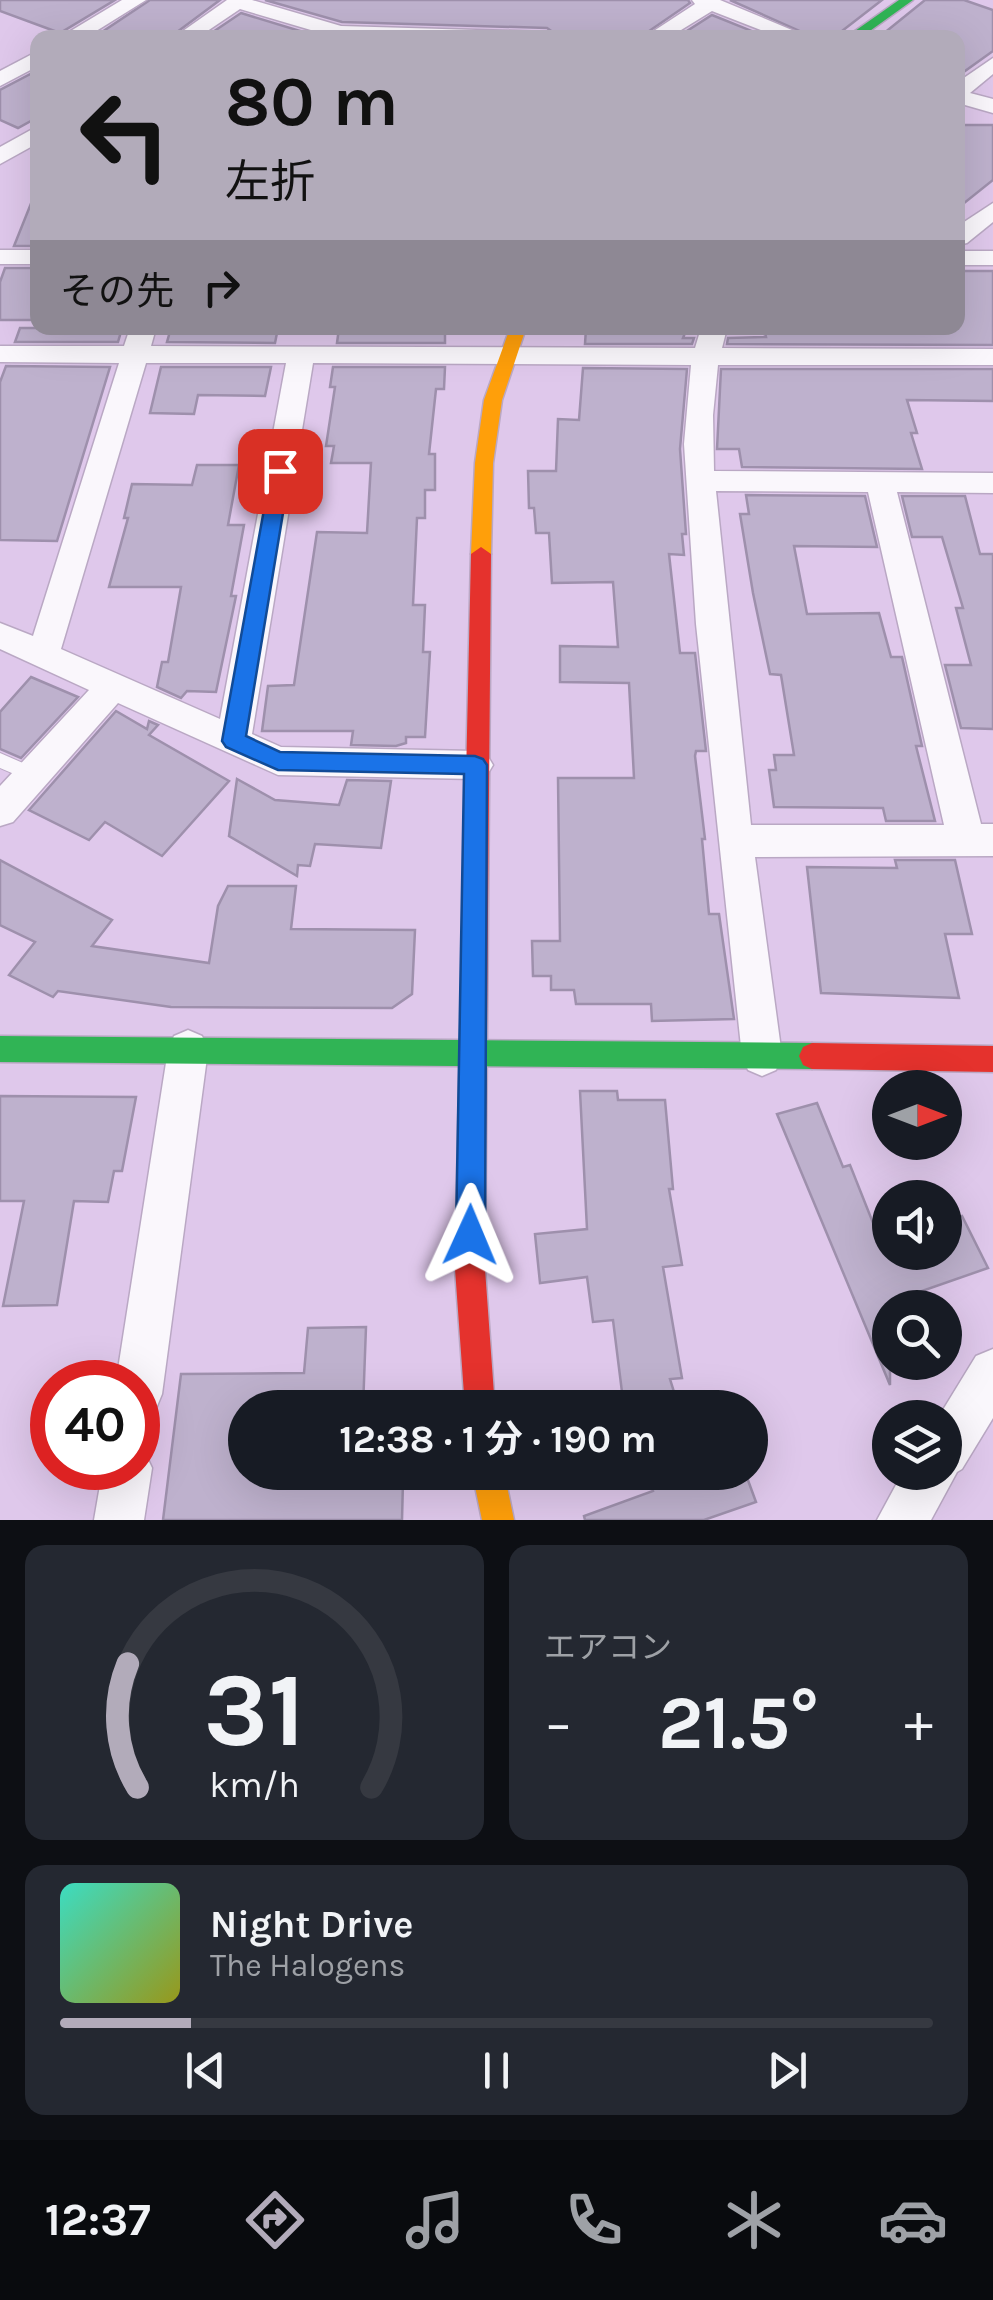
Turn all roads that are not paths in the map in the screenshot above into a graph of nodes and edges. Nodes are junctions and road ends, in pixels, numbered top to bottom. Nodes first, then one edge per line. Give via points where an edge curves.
1 (136, 0) edge
2 (907, 0) edge
3 (239, 1) edge
4 (707, 2) edge
5 (83, 30) edge
6 (195, 30) edge
7 (322, 30) edge
8 (664, 30) edge
9 (780, 30) edge
10 (862, 30) edge
11 (30, 62) edge
12 (993, 64) edge
13 (0, 80) edge
14 (965, 88) edge
15 (965, 96) edge
16 (993, 106) edge
17 (30, 138) edge
18 (0, 157) edge
19 (993, 210) edge
20 (965, 232) edge
21 (30, 255) edge
22 (0, 257) edge
23 (965, 258) edge
24 (993, 258) edge
25 (515, 335) edge
26 (138, 341) edge
27 (709, 342) edge
28 (0, 354) edge
29 (301, 355) junction
30 (506, 356) junction
31 (993, 357) edge
32 (701, 481) junction
33 (880, 482) junction
34 (993, 483) edge
35 (0, 636) edge
36 (43, 655) junction
37 (112, 686) junction
38 (234, 741) junction
39 (0, 760) edge
40 (475, 765) junction
41 (33, 775) junction
42 (0, 811) edge
43 (979, 839) edge
44 (736, 840) junction
45 (0, 1048) edge
46 (188, 1050) junction
47 (473, 1050) junction
48 (762, 1056) junction
49 (993, 1059) edge
50 (143, 1360) edge
51 (993, 1373) edge
52 (479, 1390) edge
53 (962, 1424) edge
54 (123, 1490) edge
55 (492, 1490) edge
56 (921, 1490) edge
57 (119, 1520) edge
58 (498, 1520) edge
59 (902, 1520) edge

1 - 5 street
2 - 10 street
3 - 6 street
3 - 7 street
4 - 8 street
4 - 9 street
11 - 13 street
12 - 14 street
15 - 16 street
17 - 18 street
19 - 20 street
21 - 22 street
23 - 24 street
25 - 30 street
26 - 28 street
26 - 29 street
26 - 36 street
27 - 30 street
27 - 31 street
27 - 32 street via 696,415
29 - 30 street
29 - 38 street
30 - 40 street via 484,462
32 - 33 street
32 - 44 street
33 - 34 street
33 - 43 street
35 - 36 street
36 - 37 street
37 - 38 street
37 - 41 street
38 - 40 street via 278,761
39 - 41 lane
40 - 47 street
41 - 42 street
43 - 44 street
44 - 48 street
45 - 46 street
46 - 47 street
46 - 50 street
47 - 48 street
47 - 52 street via 470,1269
48 - 49 street
51 - 53 street
54 - 57 street
55 - 58 street
56 - 59 street

